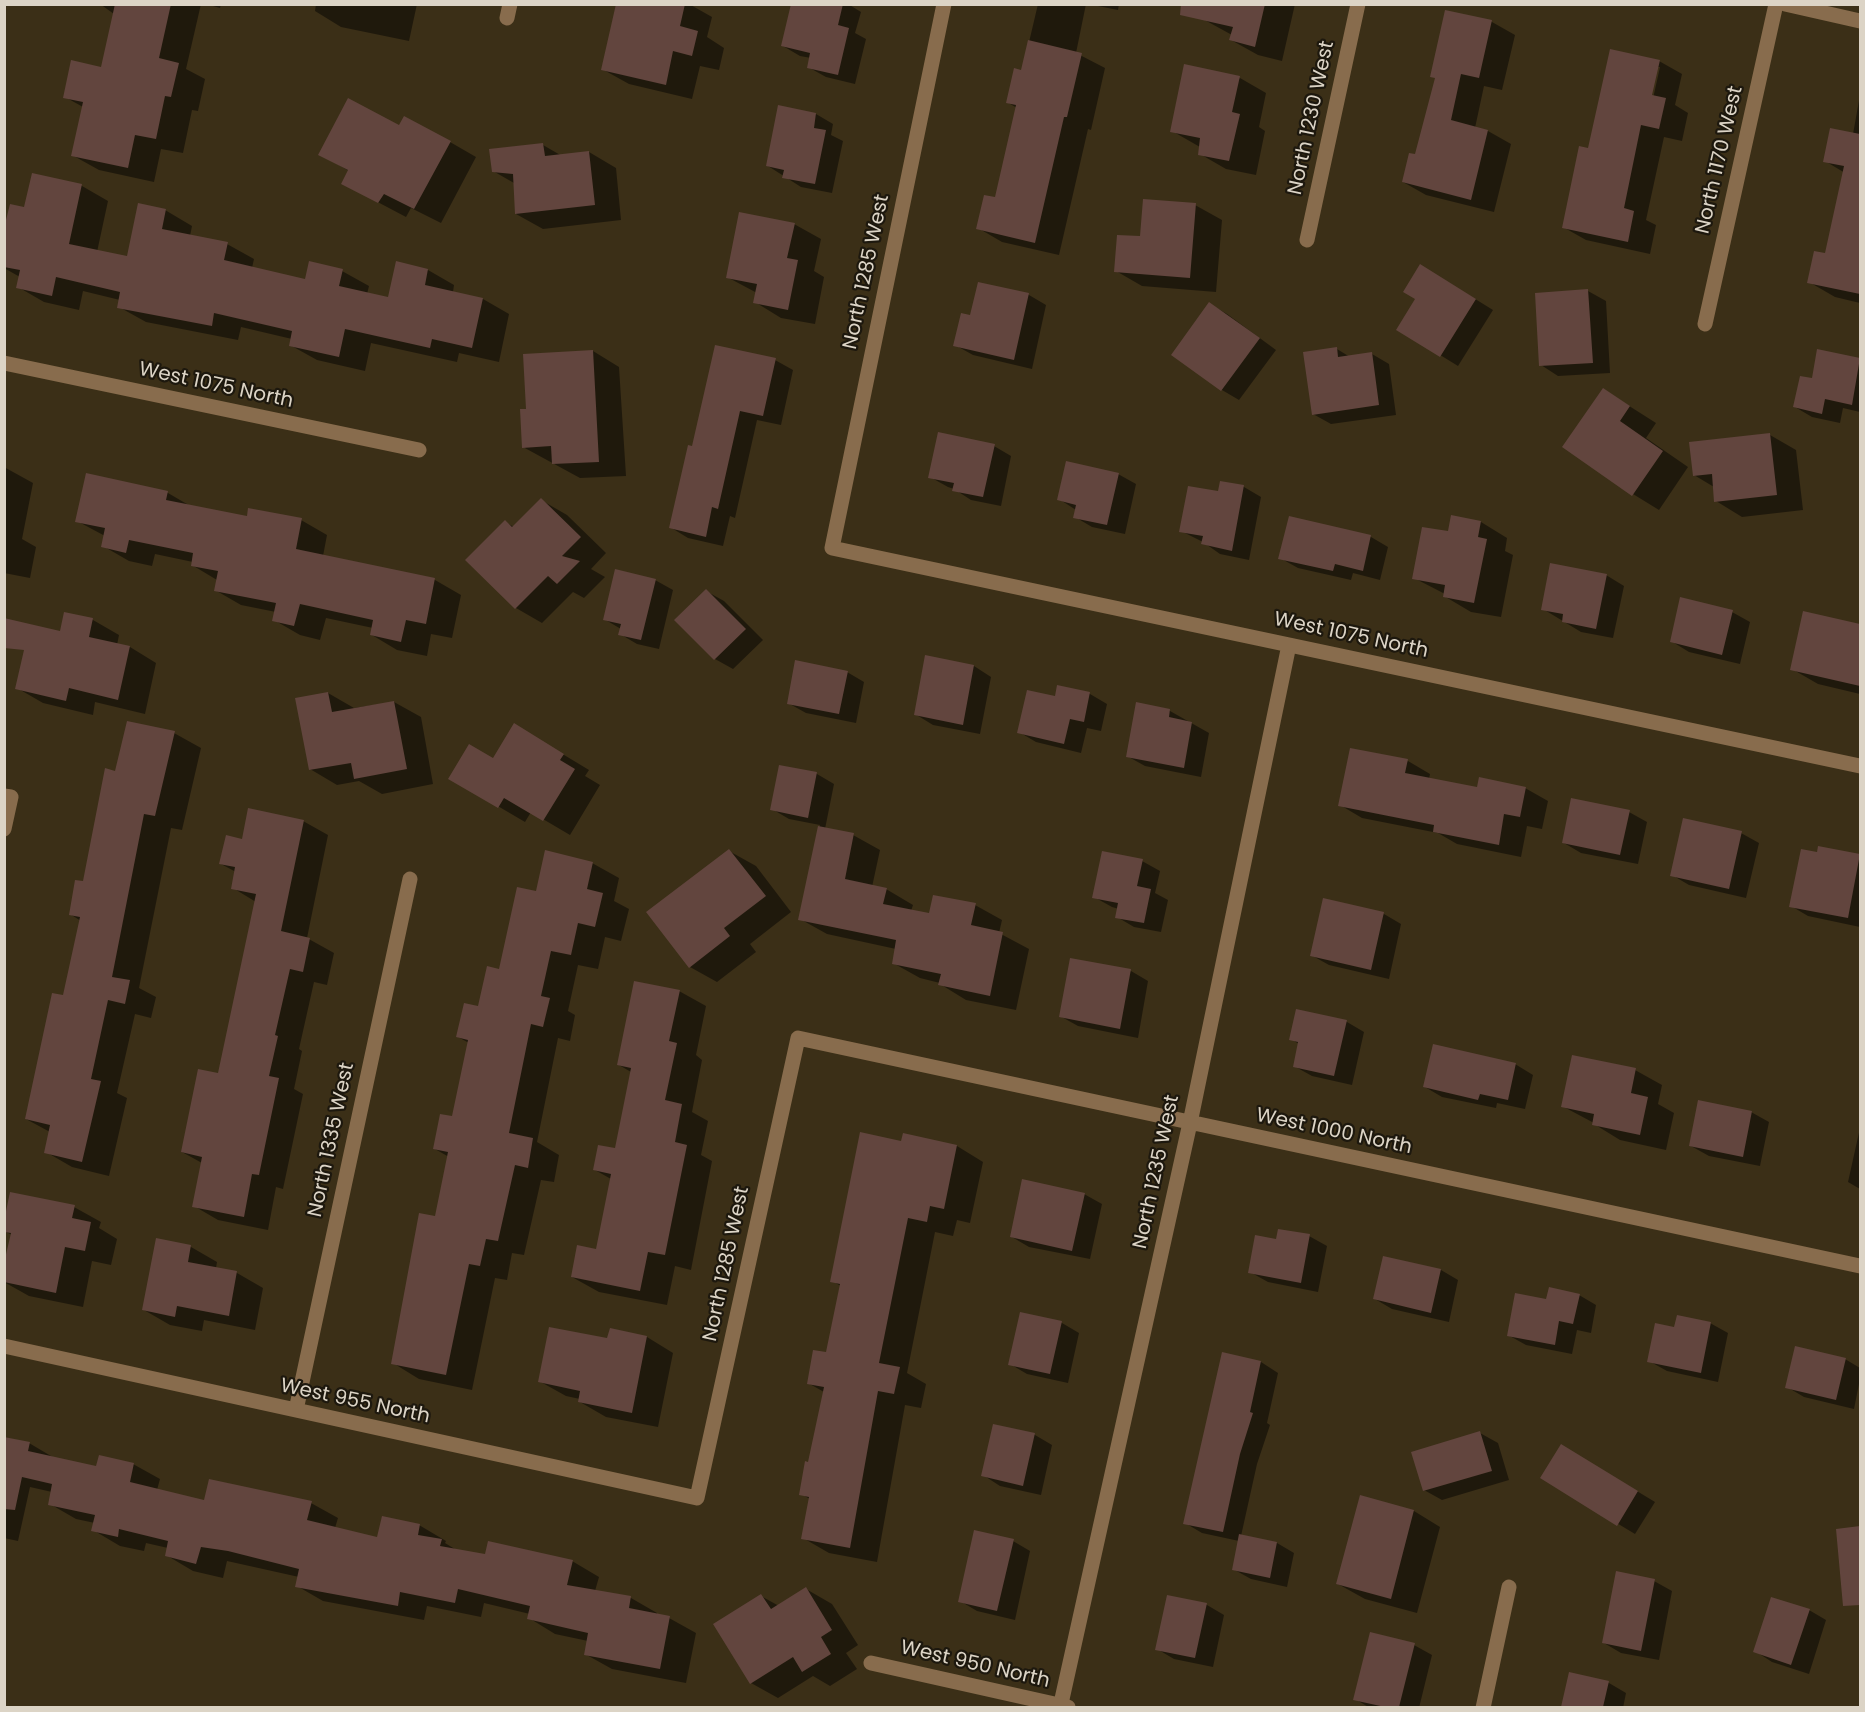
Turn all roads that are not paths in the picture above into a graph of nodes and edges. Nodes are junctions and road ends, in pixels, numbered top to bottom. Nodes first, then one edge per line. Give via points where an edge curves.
1 (944, 4) edge
2 (1358, 4) edge
3 (1776, 4) edge
4 (1785, 4) edge
5 (1860, 21) edge
6 (1307, 240) dead end
7 (1705, 324) dead end
8 (4, 363) edge
9 (419, 450) dead end
10 (832, 548) joint
11 (1289, 645) junction
12 (1860, 766) edge
13 (8, 797) edge
14 (4, 829) edge
15 (410, 879) dead end
16 (798, 1038) joint
17 (1190, 1122) junction
18 (1860, 1266) edge
19 (4, 1346) edge
20 (296, 1410) junction
21 (698, 1498) joint
22 (1509, 1587) dead end
23 (872, 1663) dead end
24 (1063, 1707) edge
25 (1483, 1707) edge

1 - 10 street, North 1285 West
2 - 6 street, North 1230 West
3 - 7 street, North 1170 West
4 - 5 street
8 - 9 street, West 1075 North
10 - 11 street, West 1075 North
11 - 12 street, West 1075 North
11 - 17 street, North 1235 West
13 - 14 street
15 - 20 street, North 1335 West
16 - 17 street, West 1000 North
16 - 21 street, North 1285 West
17 - 18 street, West 1000 North
17 - 24 street, North 1235 West
19 - 20 street, West 955 North
20 - 21 street, West 955 North
22 - 25 street
23 - 24 street, West 950 North

